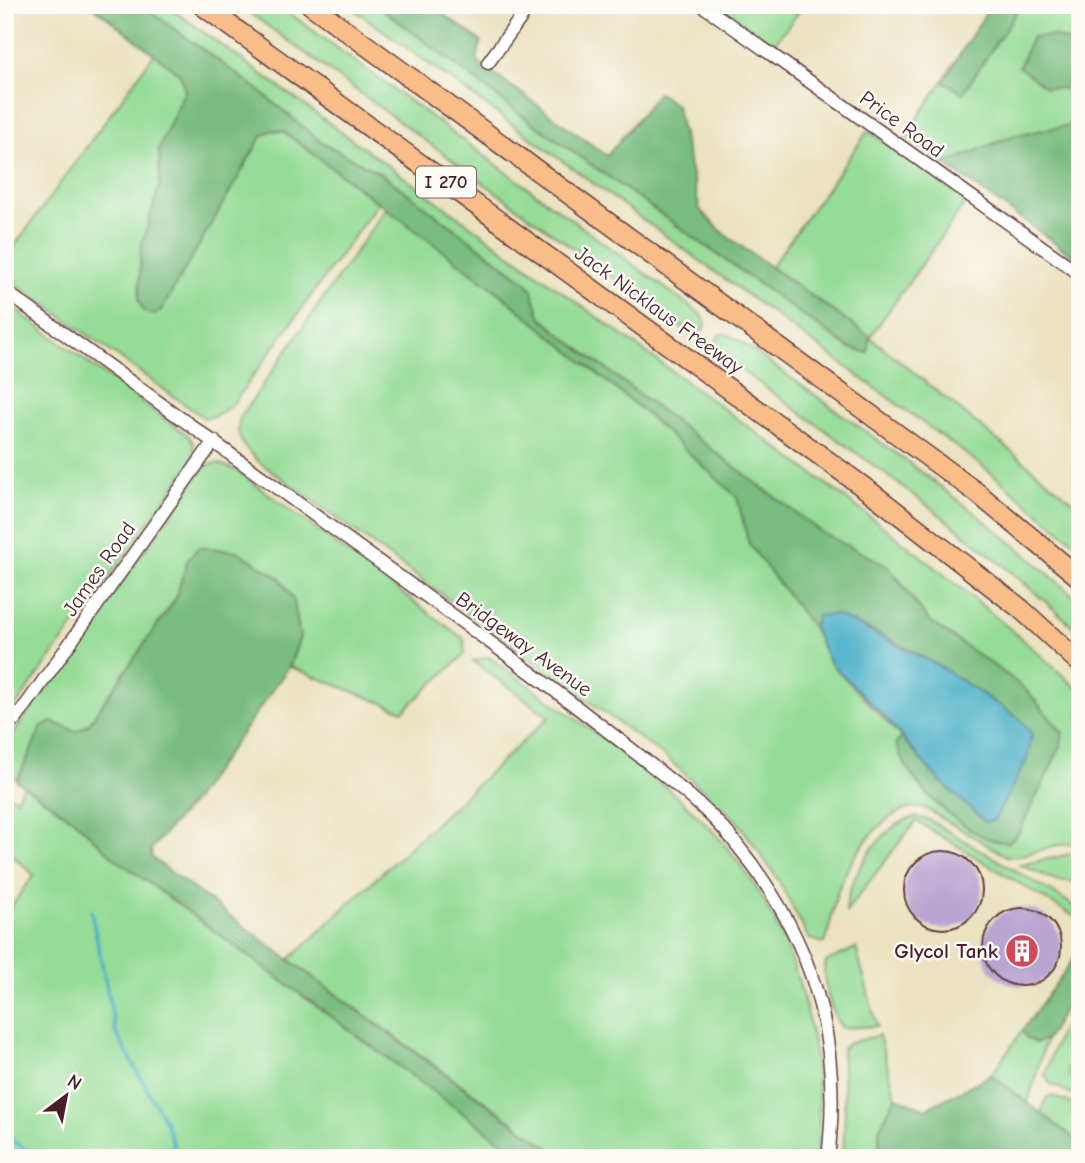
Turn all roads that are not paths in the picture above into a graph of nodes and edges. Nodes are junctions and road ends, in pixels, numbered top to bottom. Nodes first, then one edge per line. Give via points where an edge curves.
1 (202, 5) edge
2 (311, 5) edge
3 (530, 5) edge
4 (702, 5) edge
5 (488, 63) dead end
6 (1080, 274) edge
7 (5, 291) edge
8 (214, 441) junction
9 (1080, 578) edge
10 (1080, 663) edge
11 (16, 719) dead end
12 (828, 1158) edge

1 - 10 highway, Jack Nicklaus Freeway / I 270 via 873,494 1021,609
2 - 9 highway, Jack Nicklaus Freeway via 976,492
3 - 5 street
4 - 6 street, Price Road
7 - 8 street, Bridgeway Avenue
8 - 11 street, James Road
8 - 12 street, Bridgeway Avenue via 560,693 695,800 734,840 763,881 806,959 820,998 830,1044 833,1095

